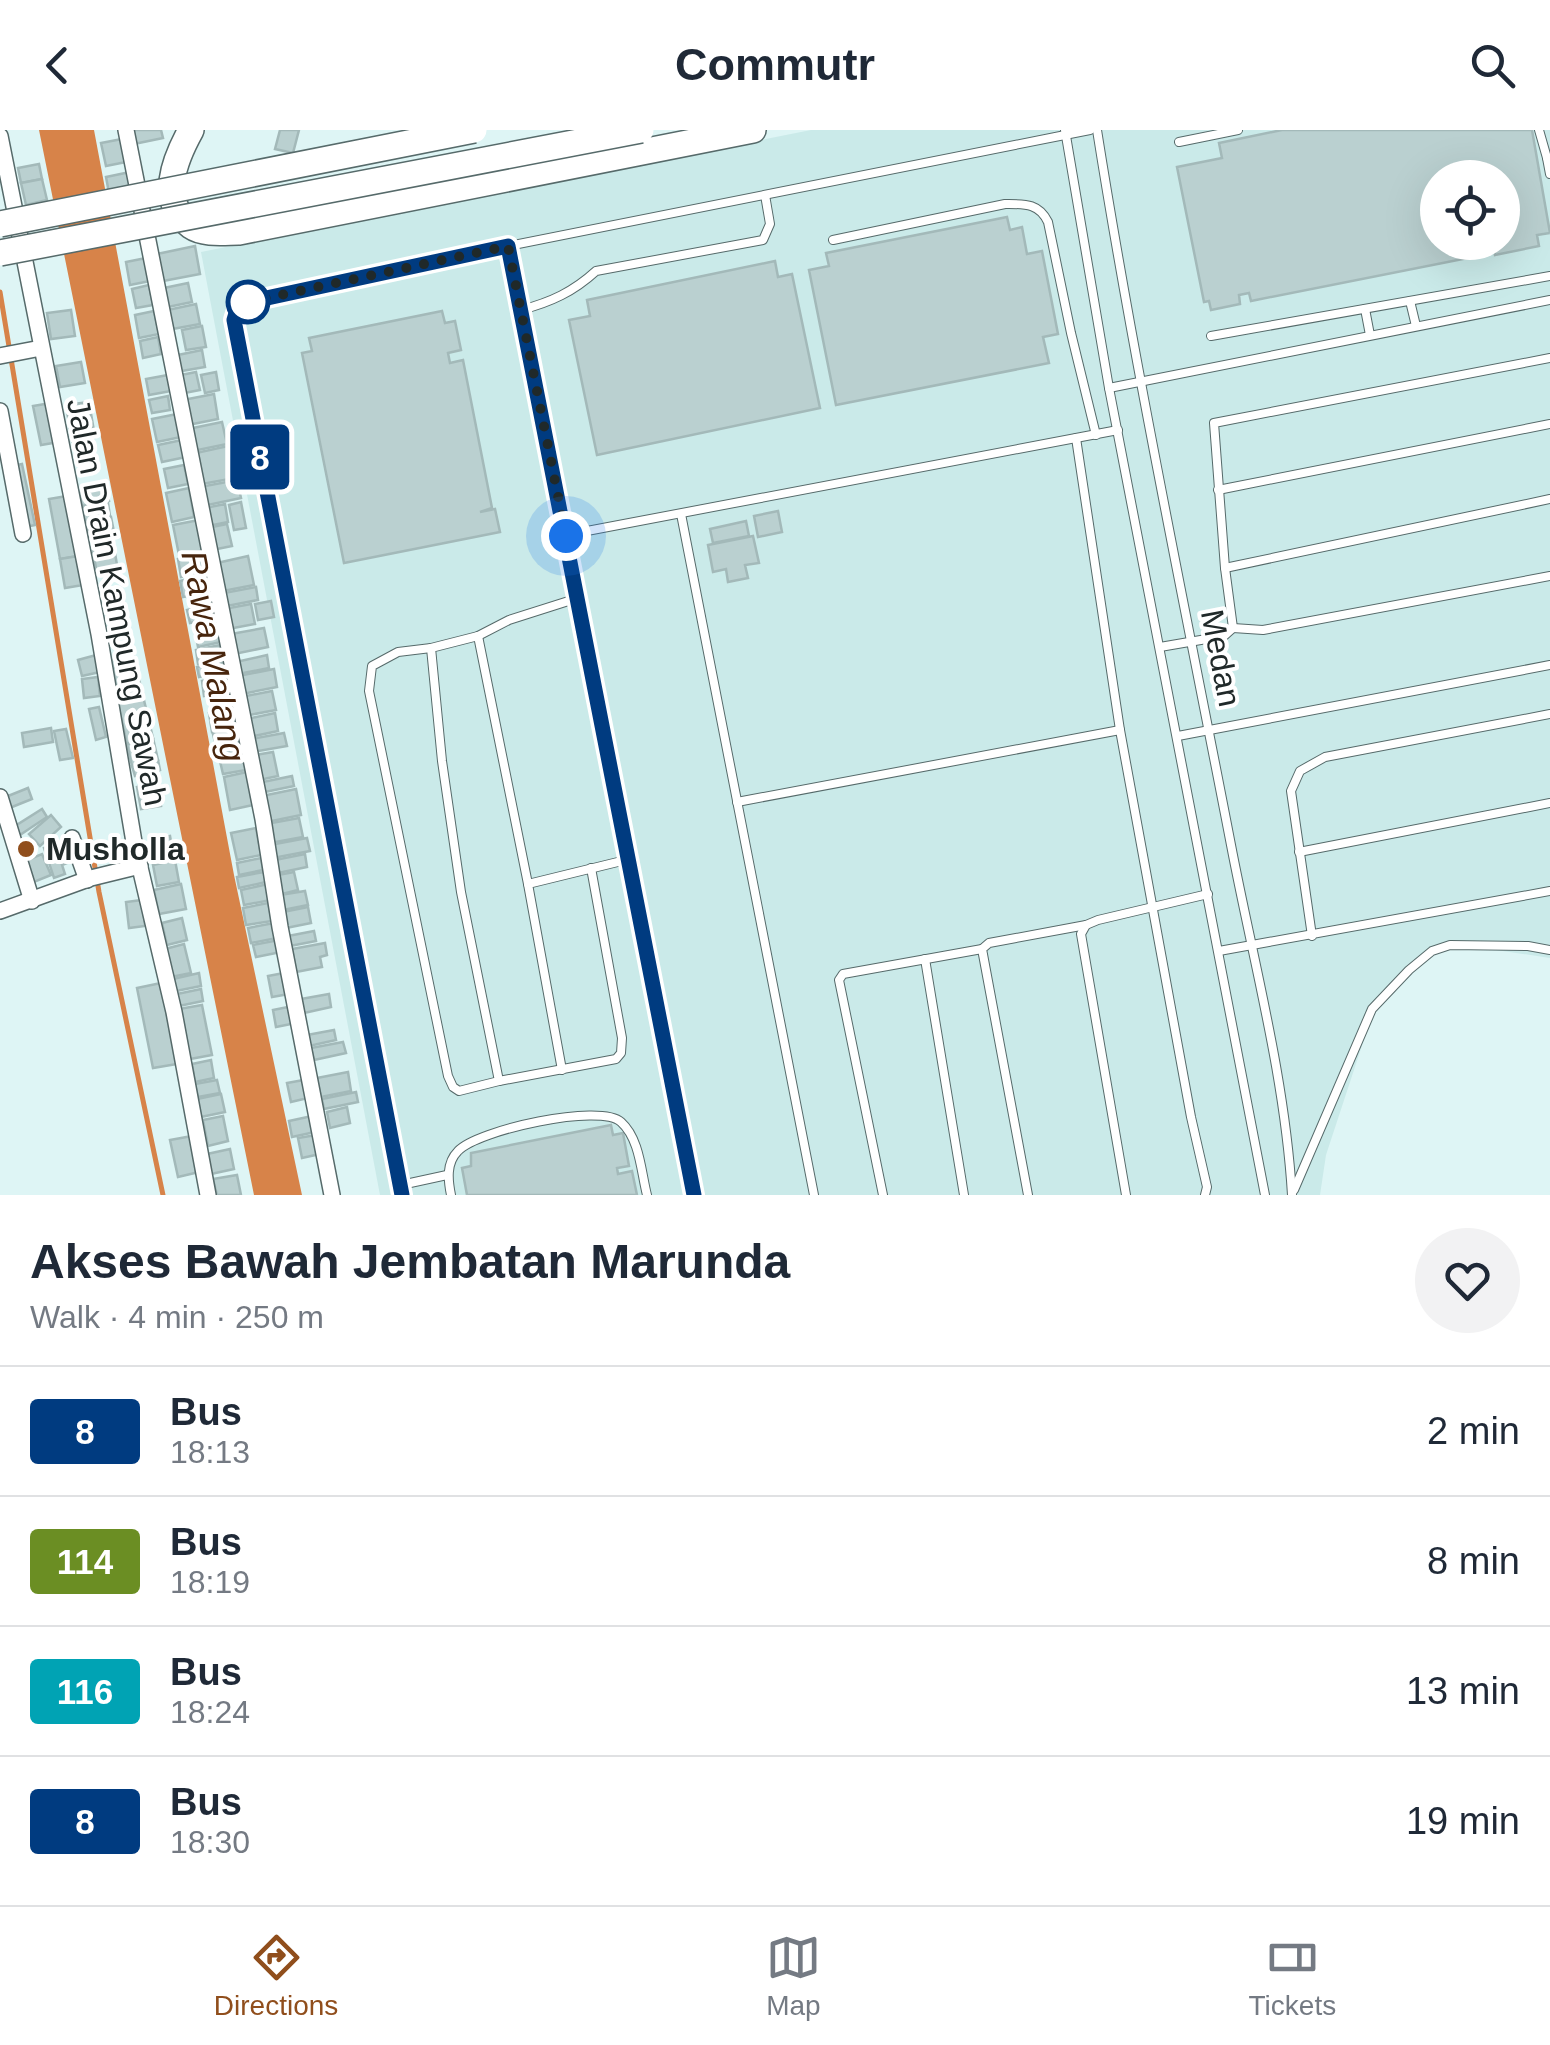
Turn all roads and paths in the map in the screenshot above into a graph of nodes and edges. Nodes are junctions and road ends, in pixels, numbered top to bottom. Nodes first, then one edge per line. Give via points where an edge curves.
1 (126, 130) edge
2 (191, 130) edge
3 (474, 130) edge
4 (641, 130) edge
5 (752, 130) edge
6 (1094, 130) edge
7 (1238, 130) edge
8 (1539, 130) edge
9 (1066, 132) edge
10 (0, 136) edge
11 (1179, 142) dead end
12 (1548, 158) edge
13 (1550, 174) edge
14 (170, 185) junction
15 (138, 192) junction
16 (765, 194) junction
17 (0, 224) edge
18 (192, 226) junction
19 (147, 237) junction
20 (833, 240) dead end
21 (508, 246) junction
22 (0, 253) edge
23 (1550, 276) edge
24 (1550, 300) edge
25 (1410, 301) junction
26 (1365, 309) junction
27 (521, 310) junction
28 (1416, 326) junction
29 (1370, 335) junction
30 (1211, 336) dead end
31 (41, 348) junction
32 (0, 356) edge
33 (1550, 358) edge
34 (1139, 381) junction
35 (1109, 388) junction
36 (0, 411) edge
37 (1550, 424) edge
38 (1118, 430) junction
39 (1096, 434) junction
40 (1076, 438) junction
41 (1218, 490) junction
42 (1550, 499) edge
43 (680, 514) junction
44 (23, 534) dead end
45 (566, 536) junction
46 (1225, 568) junction
47 (1550, 576) edge
48 (578, 598) junction
49 (1233, 628) junction
50 (478, 636) junction
51 (1193, 640) junction
52 (1160, 647) junction
53 (430, 648) junction
54 (1550, 665) edge
55 (1550, 714) edge
56 (1120, 730) junction
57 (1209, 730) junction
58 (1178, 736) junction
59 (0, 797) edge
60 (737, 802) junction
61 (1550, 804) edge
62 (72, 838) dead end
63 (1299, 852) junction
64 (630, 859) junction
65 (132, 868) junction
66 (590, 868) junction
67 (89, 879) junction
68 (528, 884) junction
69 (1550, 891) edge
70 (1208, 894) junction
71 (32, 901) junction
72 (1152, 906) junction
73 (0, 911) edge
74 (1086, 925) junction
75 (1312, 936) junction
76 (1250, 946) junction
77 (982, 948) junction
78 (1219, 950) junction
79 (1550, 950) edge
80 (924, 959) junction
81 (562, 1070) junction
82 (500, 1081) junction
83 (447, 1175) junction
84 (402, 1190) edge
85 (1292, 1194) edge
86 (208, 1195) edge
87 (332, 1195) edge
88 (450, 1195) edge
89 (646, 1195) edge
90 (694, 1195) edge
91 (814, 1195) edge
92 (884, 1195) edge
93 (964, 1195) edge
94 (1028, 1195) edge
95 (1126, 1195) edge
96 (1204, 1195) edge
97 (1266, 1195) edge

1 - 15 street
2 - 14 main road via 176,155
3 - 17 main road, bridge
4 - 22 main road, bridge
5 - 18 main road via 239,232
6 - 9 lane
6 - 34 lane, Medan
7 - 11 lane
8 - 12 lane
9 - 16 lane
9 - 35 lane
10 - 31 street, Jalan Drain Kampung Sawah
12 - 13 lane
14 - 15 street
14 - 18 main road via 175,206
15 - 19 street
16 - 21 lane
16 - 27 lane via 770,224 763,240 596,271 555,301
18 - 19 street
19 - 87 street
20 - 39 lane via 1006,204 1030,204 1043,212
21 - 27 lane
21 - 84 lane via 248,302 234,320
23 - 25 lane
24 - 28 lane
25 - 26 lane
25 - 28 lane
26 - 29 lane
26 - 30 lane
27 - 45 lane
28 - 29 lane
29 - 34 lane
31 - 32 street
31 - 65 street, Jalan Drain Kampung Sawah via 98,634
33 - 41 lane via 1220,419 1212,430
34 - 35 lane
34 - 51 lane, Medan
35 - 38 lane
36 - 44 street
37 - 41 lane
38 - 39 lane
38 - 52 lane
39 - 40 lane
40 - 43 lane
40 - 56 lane
41 - 46 lane
42 - 46 lane
43 - 45 lane
43 - 60 lane
45 - 48 lane
46 - 49 lane
47 - 49 lane via 1263,630
48 - 50 lane
48 - 64 lane
49 - 51 lane via 1224,636
50 - 53 lane
50 - 68 lane
51 - 52 lane
51 - 57 lane, Medan
52 - 58 lane
53 - 82 lane via 458,874
53 - 82 lane via 398,652 372,666 369,692 448,1076 459,1091
54 - 57 lane
55 - 63 lane via 1312,764 1300,771 1291,791
56 - 60 lane
56 - 72 lane
57 - 58 lane
57 - 76 lane, Medan
58 - 70 lane
59 - 71 street
60 - 91 lane
61 - 63 lane
62 - 67 street
63 - 75 lane
64 - 66 lane
64 - 90 lane
65 - 67 street
65 - 86 street, Jalan Drain Kampung Sawah via 174,1012
66 - 68 lane
66 - 81 lane via 621,1052 616,1059
67 - 71 street
68 - 81 lane
69 - 75 lane
70 - 72 lane
70 - 78 lane
71 - 73 street
72 - 74 lane
72 - 96 lane via 1208,1187
74 - 77 lane
74 - 95 lane via 1081,934
75 - 76 lane
76 - 78 lane
76 - 85 lane, Medan
77 - 80 lane
77 - 94 lane
78 - 97 lane
79 - 85 lane via 1450,945 1410,970 1372,1009
80 - 92 lane via 839,980
80 - 93 lane
81 - 82 lane
83 - 84 lane
83 - 88 lane
83 - 89 lane via 456,1152 480,1135 605,1113 634,1138

